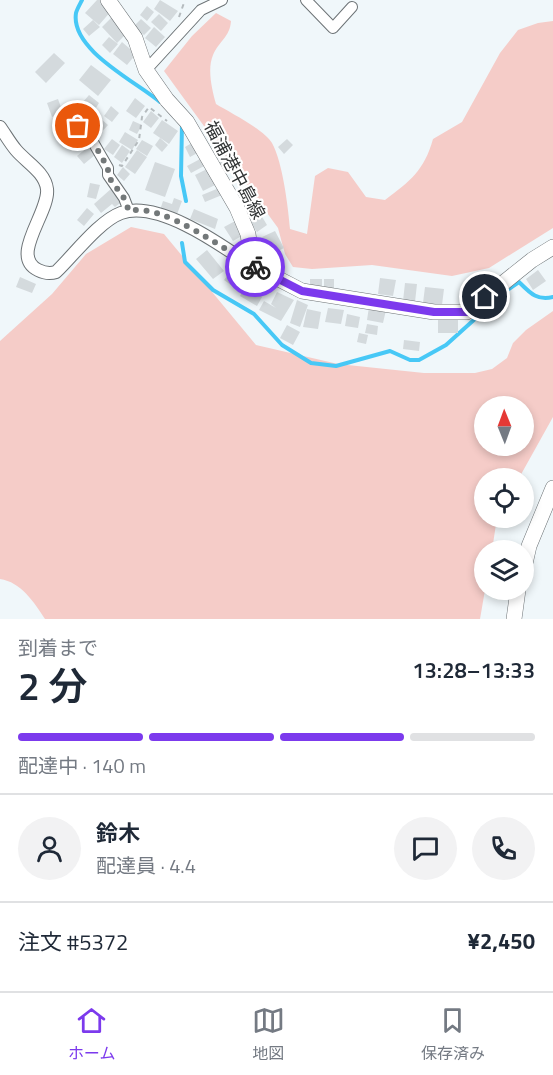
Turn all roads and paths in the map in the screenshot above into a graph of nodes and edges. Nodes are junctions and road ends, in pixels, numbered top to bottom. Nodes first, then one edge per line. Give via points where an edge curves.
1 (108, 0) edge
2 (222, 0) edge
3 (306, 0) edge
4 (351, 8) dead end
5 (146, 70) junction
6 (67, 115) dead end
7 (168, 122) dead end
8 (0, 127) edge
9 (108, 168) junction
10 (129, 211) junction
11 (553, 247) edge
12 (246, 262) junction
13 (553, 488) edge
14 (532, 540) edge
15 (517, 600) edge
16 (514, 619) edge

1 - 5 main road, 福浦港中島線 via 135,38
2 - 5 street via 201,10
3 - 4 street via 333,28
5 - 12 main road, 福浦港中島線 via 204,149 237,208 248,234
6 - 9 street via 93,142
7 - 9 path via 149,107 142,117 139,140 122,166
8 - 10 street via 43,178 48,190 28,247 26,258 31,266 56,272 107,221
9 - 10 street via 108,176
10 - 12 street via 151,211 211,238
11 - 12 main road via 467,312 434,312 302,291
13 - 14 main road
15 - 16 main road

